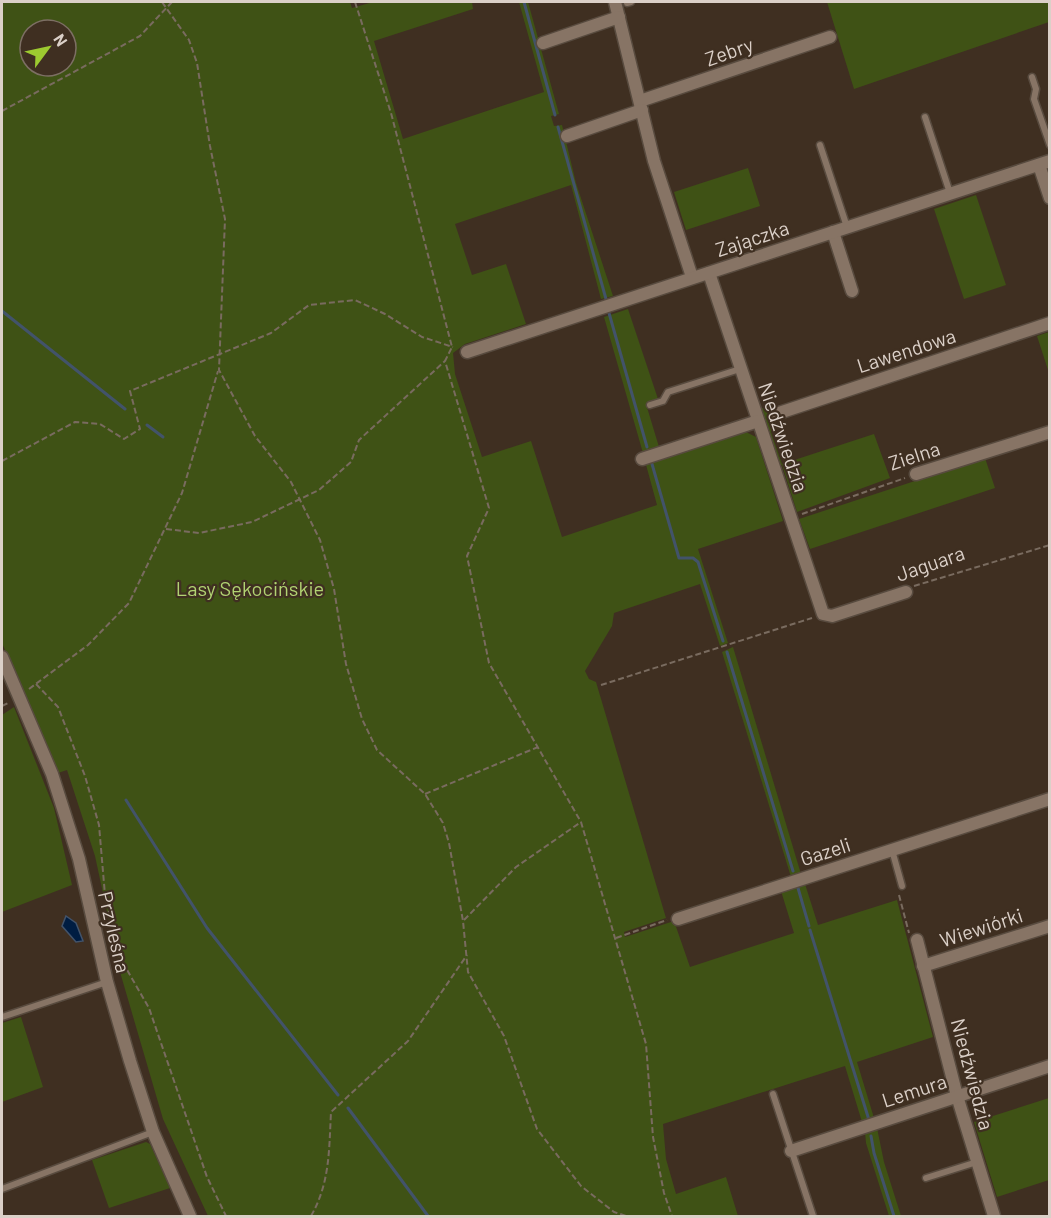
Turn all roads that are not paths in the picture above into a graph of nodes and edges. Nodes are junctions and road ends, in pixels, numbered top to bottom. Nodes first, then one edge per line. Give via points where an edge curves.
1 (624, 2) edge
2 (619, 17) junction
3 (830, 37) dead end
4 (543, 43) dead end
5 (1032, 77) dead end
6 (641, 106) junction
7 (925, 117) dead end
8 (567, 136) dead end
9 (820, 145) dead end
10 (1050, 145) edge
11 (1044, 163) edge
12 (950, 194) junction
13 (1050, 198) edge
14 (847, 227) junction
15 (833, 232) junction
16 (708, 273) junction
17 (692, 277) junction
18 (852, 291) dead end
19 (1050, 323) edge
20 (468, 351) road end
21 (740, 369) junction
22 (650, 405) dead end
23 (776, 414) dead end
24 (758, 421) junction
25 (1050, 432) edge
26 (642, 459) dead end
27 (916, 474) road end
28 (906, 592) road end
29 (823, 614) joint
30 (2, 657) edge
31 (1050, 799) edge
32 (892, 850) junction
33 (902, 886) road end
34 (678, 919) road end
35 (1050, 926) edge
36 (917, 940) road end
37 (924, 966) junction
38 (107, 982) junction
39 (2, 1017) edge
40 (1050, 1066) edge
41 (773, 1094) dead end
42 (957, 1096) junction
43 (153, 1132) junction
44 (791, 1151) junction
45 (977, 1162) junction
46 (926, 1178) dead end
47 (2, 1189) edge
48 (190, 1216) edge
49 (813, 1216) edge
50 (994, 1216) edge

1 - 2 street
2 - 4 street
2 - 6 street
3 - 6 street, Zebry
5 - 10 lane via 1034,99
6 - 8 street, Zebry
6 - 17 street via 654,161
7 - 12 lane
9 - 14 lane
11 - 12 street, Zajączka
11 - 13 street
12 - 14 street, Zajączka
14 - 15 street, Zajączka
15 - 16 street, Zajączka
15 - 18 street
16 - 17 street, Zajączka
16 - 21 street, Niedźwiedzia
17 - 20 street, Zajączka
19 - 23 street, Lawendowa
21 - 22 lane via 668,392 663,401
21 - 24 street, Niedźwiedzia
24 - 26 street
24 - 29 street, Niedźwiedzia
25 - 27 street, Zielna
28 - 29 street, Jaguara via 832,616
30 - 38 street, Przyleśna via 52,774 79,859
31 - 32 street, Gazeli
32 - 33 lane
32 - 34 street, Gazeli
35 - 37 street, Wiewiórki
36 - 37 street, Niedźwiedzia
37 - 42 street, Niedźwiedzia
38 - 39 lane
38 - 43 street, Przyleśna
40 - 42 street, Lemura
41 - 44 lane
42 - 44 street, Lemura
42 - 45 street, Niedźwiedzia
43 - 47 lane
43 - 48 street, Przyleśna
44 - 49 lane
45 - 46 lane
45 - 50 street, Niedźwiedzia

